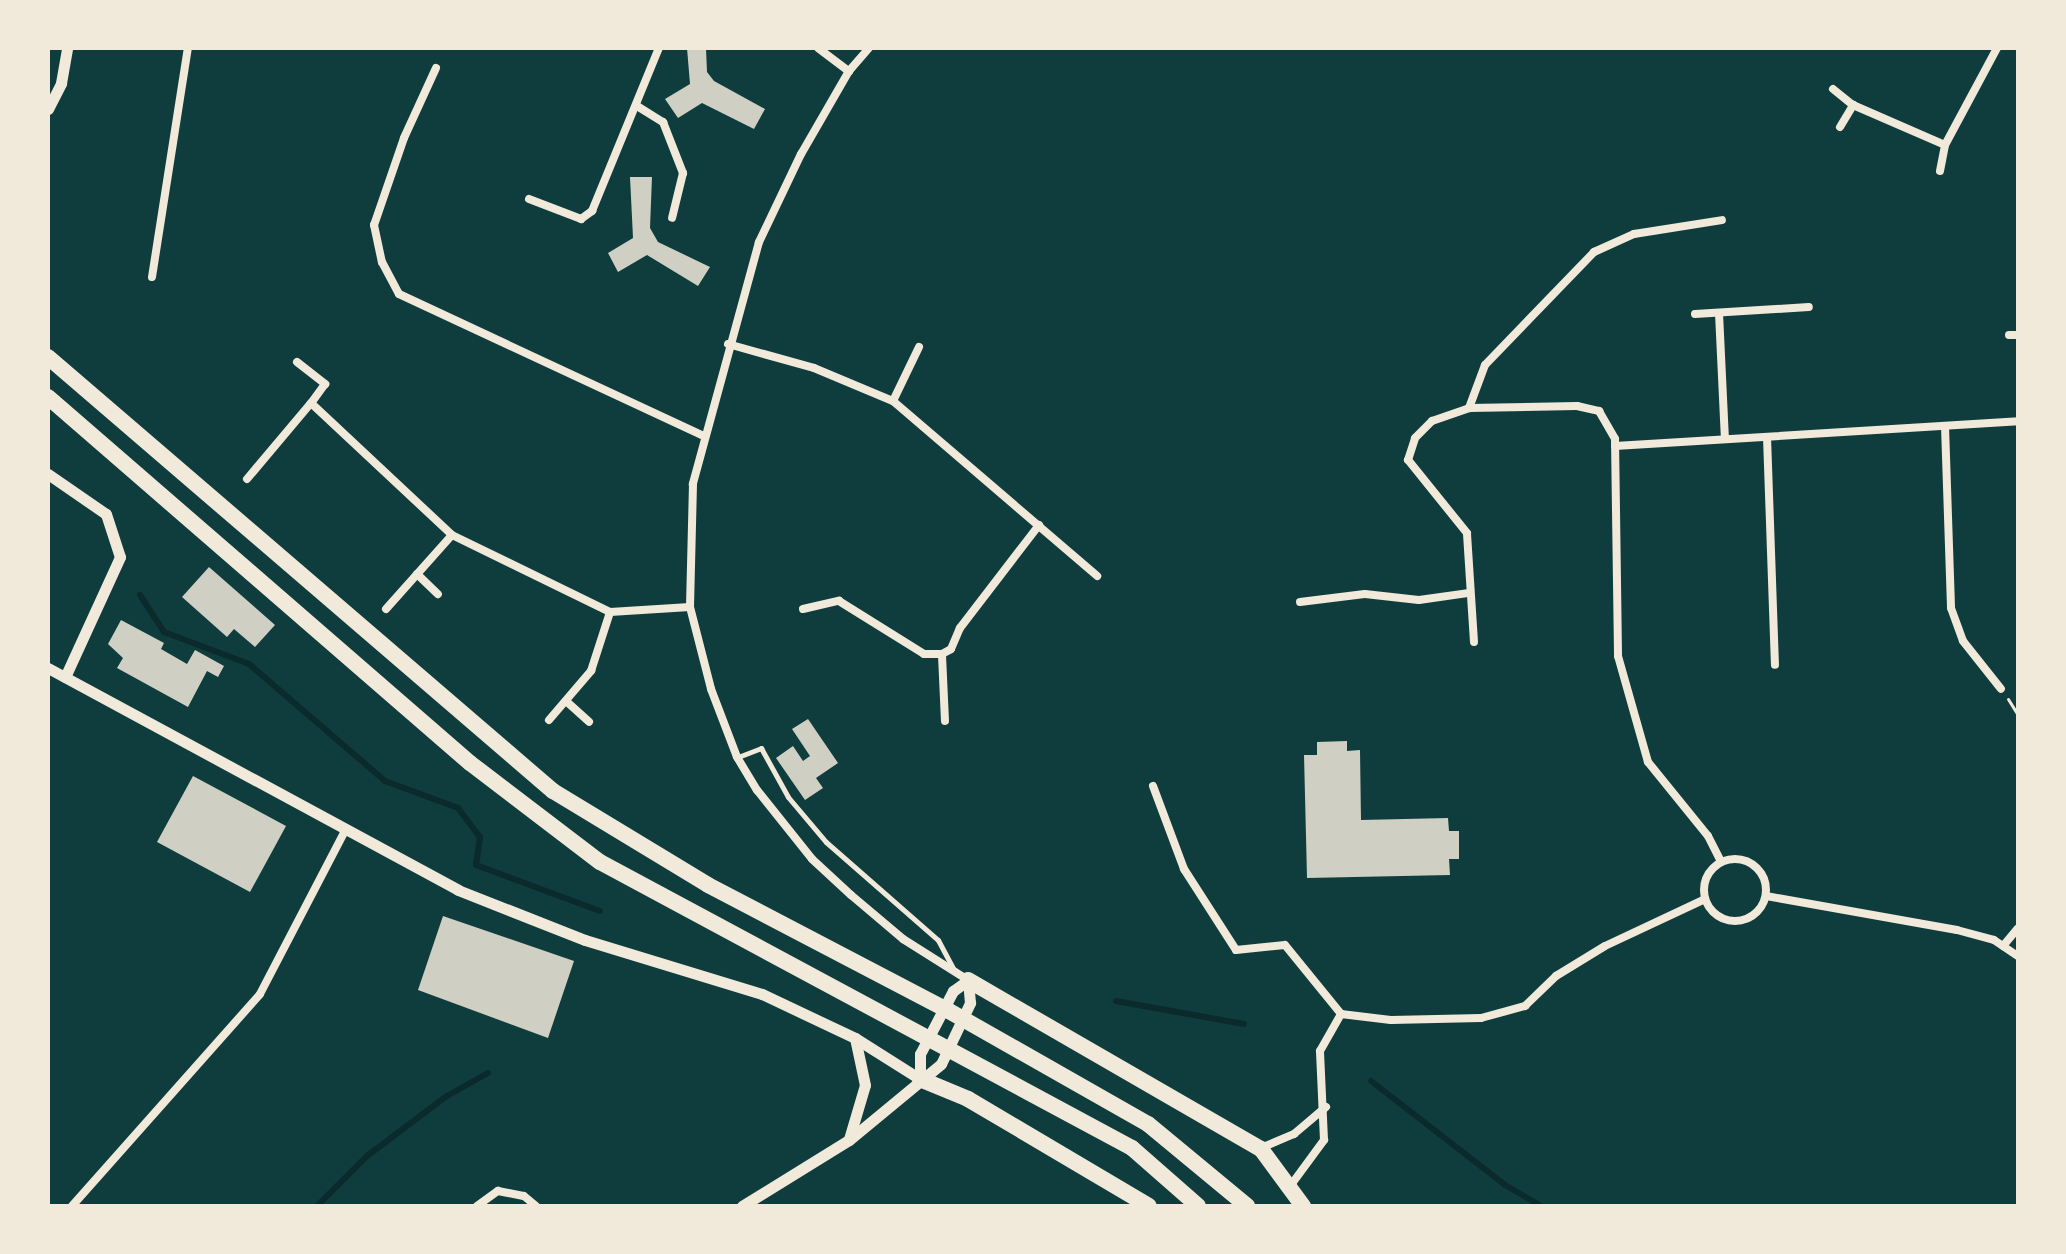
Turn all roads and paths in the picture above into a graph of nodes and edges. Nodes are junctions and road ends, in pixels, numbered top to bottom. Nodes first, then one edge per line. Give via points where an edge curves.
1 (67, 48) edge
2 (188, 48) edge
3 (659, 48) edge
4 (818, 48) edge
5 (869, 48) edge
6 (1997, 48) edge
7 (436, 68) dead end
8 (849, 71) junction
9 (1833, 89) dead end
10 (1853, 105) junction
11 (637, 106) junction
12 (48, 109) edge
13 (1840, 127) dead end
14 (1945, 145) junction
15 (1940, 171) dead end
16 (529, 199) dead end
17 (672, 218) dead end
18 (1722, 220) dead end
19 (152, 277) dead end
20 (1809, 307) dead end
21 (1719, 313) junction
22 (1695, 314) dead end
23 (728, 344) junction
24 (919, 347) dead end
25 (48, 357) edge
26 (297, 362) dead end
27 (48, 397) edge
28 (893, 401) junction
29 (311, 403) junction
30 (1469, 408) junction
31 (2018, 421) edge
32 (1945, 426) junction
33 (703, 436) junction
34 (1767, 437) junction
35 (1725, 439) junction
36 (1615, 446) junction
37 (48, 474) edge
38 (247, 479) dead end
39 (1039, 525) junction
40 (452, 535) junction
41 (417, 574) junction
42 (1097, 576) dead end
43 (1468, 593) junction
44 (438, 594) dead end
45 (1300, 602) dead end
46 (690, 607) junction
47 (386, 609) dead end
48 (803, 609) dead end
49 (610, 612) junction
50 (1474, 642) dead end
51 (942, 654) junction
52 (1775, 665) dead end
53 (48, 668) edge
54 (65, 677) junction
55 (2001, 689) joint
56 (566, 701) junction
57 (2018, 715) edge
58 (549, 720) dead end
59 (945, 721) dead end
60 (589, 722) dead end
61 (737, 757) junction
62 (1153, 786) dead end
63 (345, 831) junction
64 (1721, 862) junction
65 (1766, 896) junction
66 (1703, 900) junction
67 (2018, 928) edge
68 (2003, 946) junction
69 (2018, 956) edge
70 (962, 977) junction
71 (1341, 1014) junction
72 (855, 1038) junction
73 (920, 1079) junction
74 (1326, 1107) junction
75 (849, 1140) junction
76 (1261, 1149) junction
77 (1291, 1185) junction
78 (72, 1206) edge
79 (477, 1206) edge
80 (536, 1206) edge
81 (742, 1206) edge
82 (1149, 1206) edge
83 (1198, 1206) edge
84 (1247, 1206) edge
85 (1303, 1206) edge

1 - 12 street via 61,83
2 - 19 street
3 - 11 street
4 - 8 street
5 - 8 street
6 - 14 street
7 - 33 street via 404,138 374,225 382,262 399,294
8 - 23 street via 759,242
9 - 10 street
10 - 13 street
10 - 14 street
11 - 16 street via 609,159 592,211 581,219
11 - 17 street via 663,122 683,173
14 - 15 street
18 - 30 street via 1634,234 1594,252 1485,365
20 - 21 street
21 - 22 street
21 - 35 street
23 - 28 street via 814,368
23 - 33 street
24 - 28 street
25 - 84 highway via 553,791 708,885 949,1011 1148,1124
26 - 29 street via 325,384
27 - 83 highway via 481,772 600,862 1132,1148
28 - 39 street
29 - 38 street
29 - 40 street
30 - 36 street via 1577,406 1599,411
30 - 43 street via 1432,421 1415,438 1408,460 1467,533
31 - 32 street
32 - 34 street
32 - 55 street via 1951,608 1963,641
33 - 46 street via 688,525
34 - 35 street
34 - 52 street
35 - 36 street
36 - 64 street via 1618,656 1648,762 1708,836
37 - 54 street via 106,514 120,557
39 - 42 street
39 - 51 street via 960,628 951,649
40 - 41 street
40 - 49 street
41 - 44 street
41 - 47 street
43 - 45 street via 1419,600 1365,594
43 - 50 street
46 - 49 street
46 - 61 street via 699,655
48 - 51 street via 839,601 924,654
49 - 56 street via 591,671
51 - 59 street
53 - 54 street
54 - 63 street
55 - 57 path
56 - 58 street
56 - 60 street
61 - 70 street via 812,859 903,939
61 - 70 lane via 761,748 788,797 826,842 938,940
62 - 71 street via 1184,869 1236,950 1285,945
63 - 72 street via 458,890 585,940 762,994
63 - 78 street via 260,994
64 - 65 street via 1738,858 1753,864 1763,875
64 - 66 street via 1708,873
65 - 66 street via 1762,907 1740,923 1714,914
65 - 68 street via 1957,930
66 - 71 street via 1605,946 1556,976 1525,1006 1481,1018 1391,1020
67 - 68 street
68 - 69 street
70 - 73 street via 920,1054
70 - 73 street via 970,1003 941,1064
70 - 76 highway
71 - 74 street via 1320,1051
72 - 73 street
72 - 75 street via 865,1085
73 - 75 street
73 - 82 highway via 968,1099
74 - 76 street via 1294,1134
74 - 77 street via 1324,1140
75 - 81 street
76 - 77 highway
77 - 85 highway
79 - 80 street via 498,1191 524,1196

